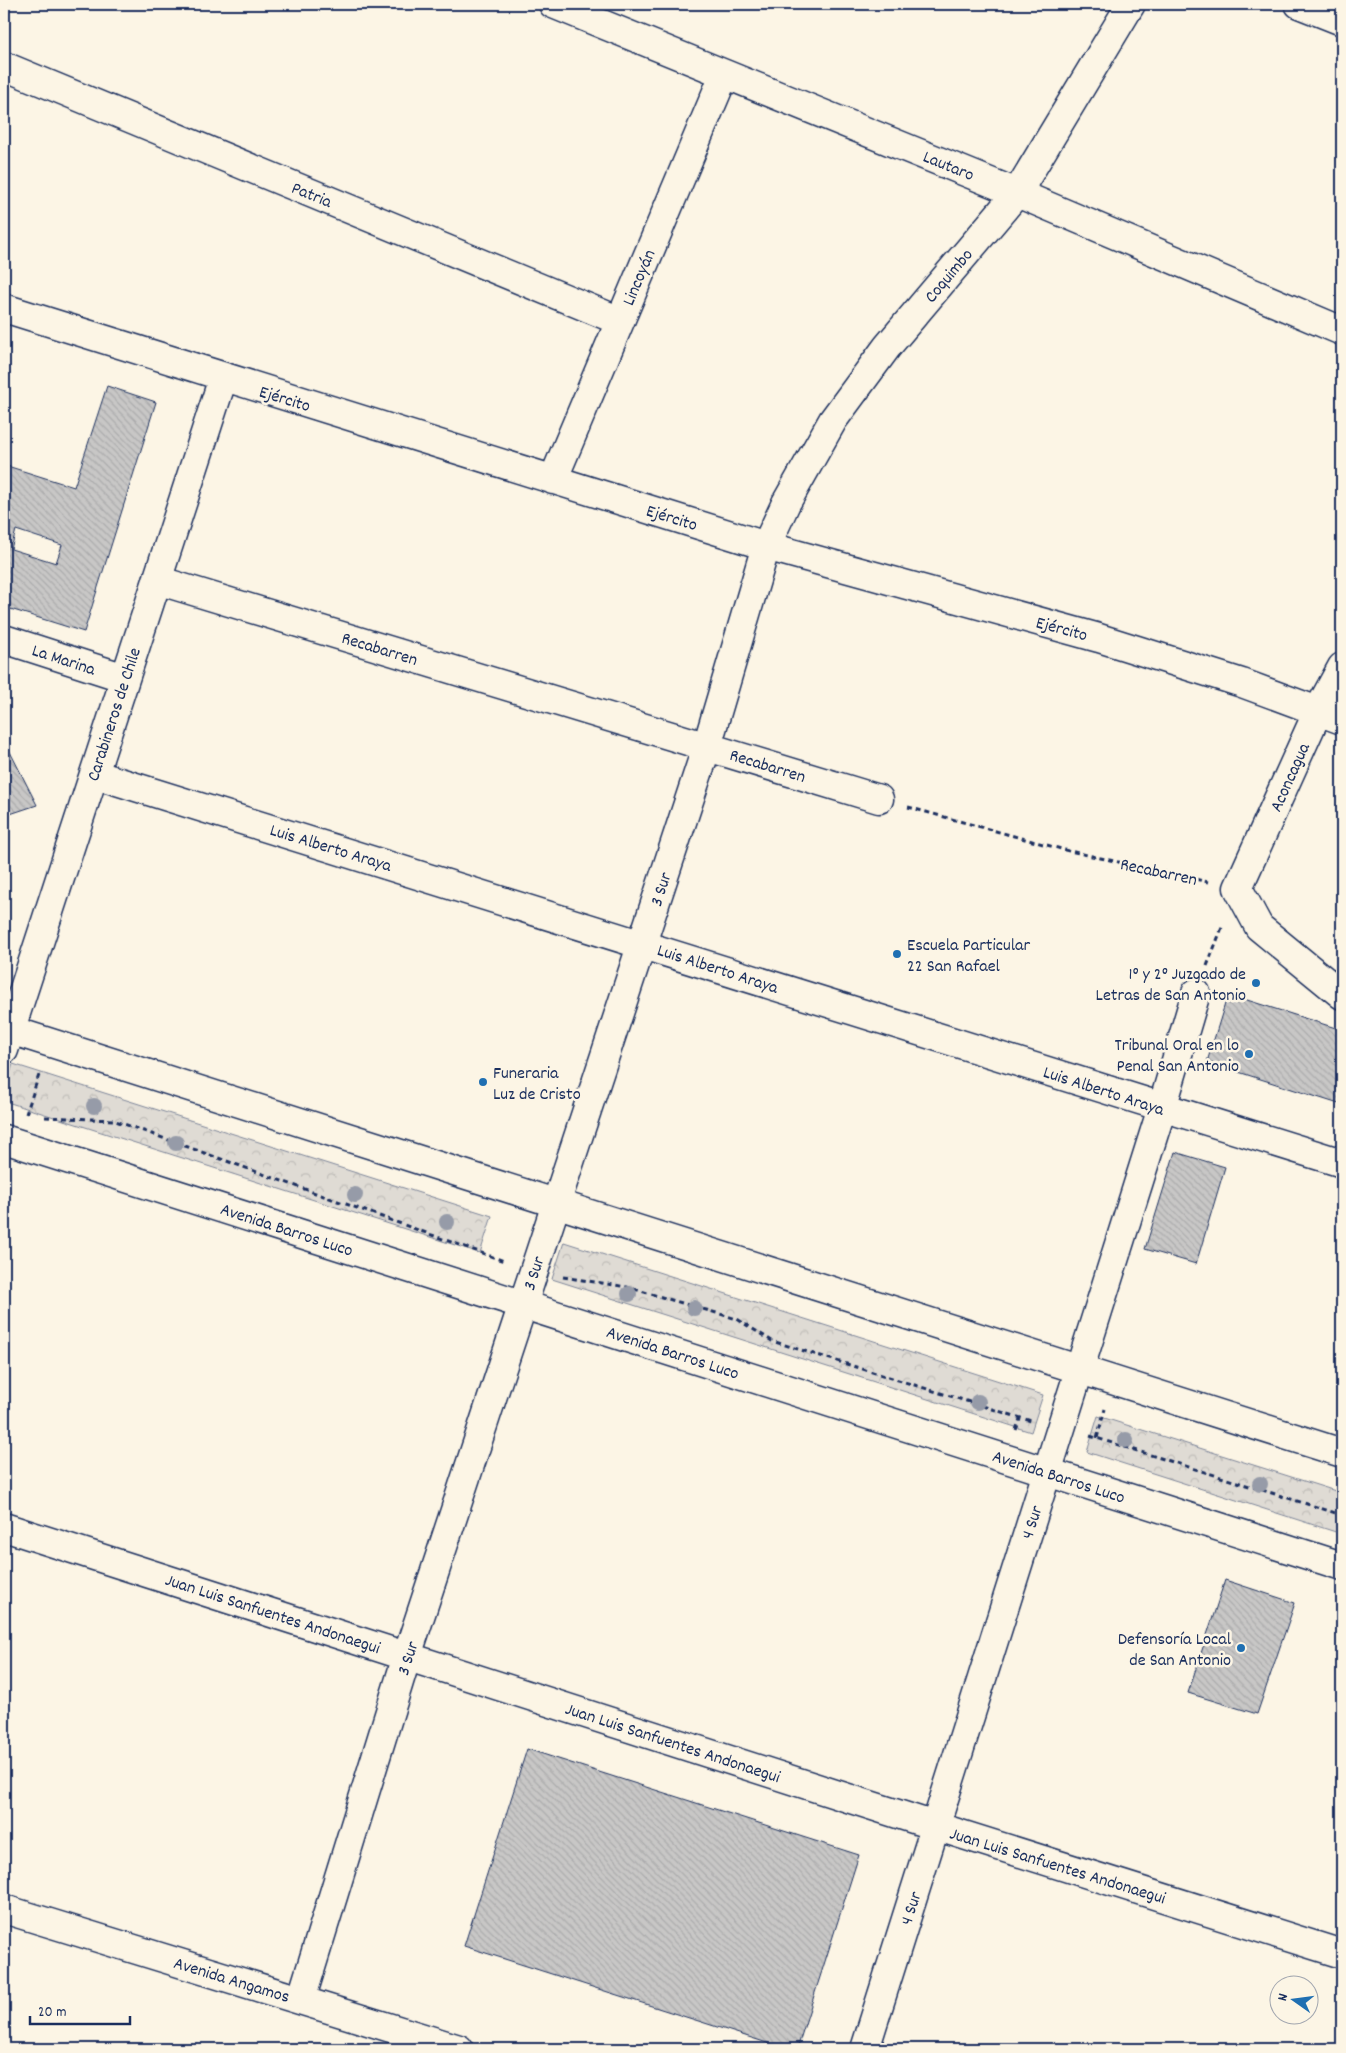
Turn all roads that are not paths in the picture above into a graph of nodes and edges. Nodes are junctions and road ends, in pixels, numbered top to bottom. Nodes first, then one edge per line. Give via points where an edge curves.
1 (553, 4) edge
2 (1131, 4) edge
3 (1299, 4) edge
4 (1342, 21) edge
5 (4, 66) edge
6 (724, 75) junction
7 (1017, 192) junction
8 (4, 308) edge
9 (620, 321) junction
10 (1342, 331) edge
11 (223, 378) junction
12 (553, 480) junction
13 (766, 546) junction
14 (157, 580) junction
15 (4, 639) edge
16 (1342, 667) edge
17 (125, 678) junction
18 (1330, 715) edge
19 (706, 746) junction
20 (94, 774) junction
21 (879, 799) road end
22 (643, 944) junction
23 (1196, 993) road end
24 (1342, 995) edge
25 (6, 1036) edge
26 (1162, 1108) junction
27 (4, 1139) edge
28 (1342, 1163) edge
29 (556, 1203) junction
30 (523, 1304) junction
31 (1080, 1370) junction
32 (1342, 1453) edge
33 (1047, 1472) junction
34 (4, 1527) edge
35 (1342, 1566) edge
36 (407, 1656) junction
37 (935, 1826) junction
38 (4, 1909) edge
39 (1342, 1954) edge
40 (301, 2000) junction
41 (459, 2049) edge
42 (865, 2049) edge

1 - 6 street, Lautaro
2 - 7 street, Coquimbo
3 - 4 street
5 - 9 street, Patria
6 - 7 street, Lautaro
6 - 9 street, Lincoyán
7 - 10 street, Lautaro
7 - 13 street, Coquimbo via 860,383 808,461
8 - 11 street, Ejército
9 - 12 street, Lincoyán
11 - 12 street, Ejército
11 - 14 street, Carabineros de Chile
12 - 13 street, Ejército
13 - 18 street, Ejército via 1099,638 1242,683
13 - 19 street, 3 Sur
14 - 17 street, Carabineros de Chile
14 - 19 street, Recabarren
15 - 17 street, La Marina
16 - 18 street, Aconcagua
17 - 20 street, Carabineros de Chile
18 - 24 street, Aconcagua via 1238,888 1259,927
19 - 21 street, Recabarren
19 - 22 street, 3 Sur
20 - 22 street, Luis Alberto Araya
20 - 25 street, Carabineros de Chile
22 - 26 street, Luis Alberto Araya
22 - 29 street, 3 Sur
23 - 26 street, 4 Sur
25 - 29 street via 49,1043
26 - 28 street, Luis Alberto Araya
26 - 31 street, 4 Sur
27 - 30 street, Avenida Barros Luco
29 - 30 street, 3 Sur
29 - 31 street
30 - 33 street, Avenida Barros Luco
30 - 36 street, 3 Sur
31 - 32 street
31 - 33 street, 4 Sur
33 - 35 street, Avenida Barros Luco
33 - 37 street, 4 Sur
34 - 36 street, Juan Luis Sanfuentes Andonaegui
36 - 37 street, Juan Luis Sanfuentes Andonaegui
36 - 40 street, 3 Sur
37 - 39 street, Juan Luis Sanfuentes Andonaegui
37 - 42 street, 4 Sur
38 - 40 street, Avenida Angamos
40 - 41 street, Avenida Angamos

